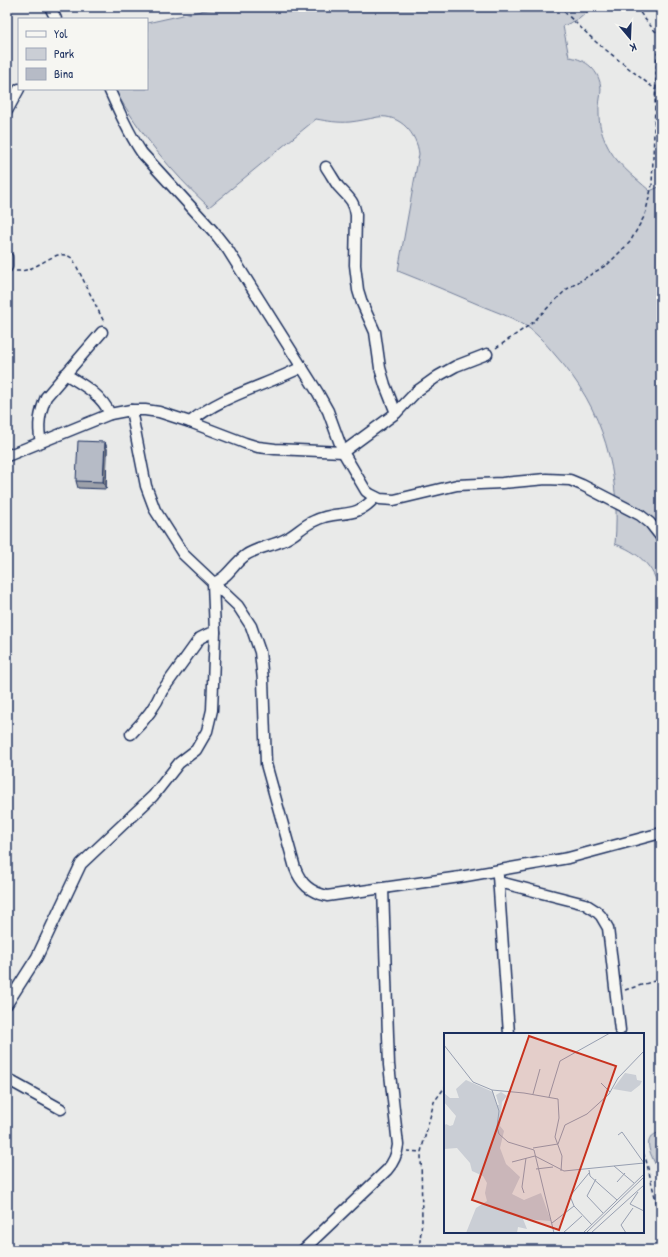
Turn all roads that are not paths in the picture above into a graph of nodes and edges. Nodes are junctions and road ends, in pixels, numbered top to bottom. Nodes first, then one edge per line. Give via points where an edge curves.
1 (50, 7) edge
2 (56, 18) edge
3 (18, 90) edge
4 (109, 90) edge
5 (7, 111) edge
6 (326, 167) dead end
7 (7, 257) edge
8 (9, 269) edge
9 (102, 332) road end
10 (487, 354) road end
11 (302, 367) junction
12 (66, 374) junction
13 (130, 410) junction
14 (396, 413) junction
15 (110, 414) junction
16 (190, 422) junction
17 (41, 442) junction
18 (343, 452) junction
19 (7, 456) edge
20 (375, 497) junction
21 (661, 537) edge
22 (214, 583) junction
23 (215, 632) junction
24 (131, 734) dead end
25 (661, 833) edge
26 (498, 870) junction
27 (499, 882) junction
28 (383, 888) junction
29 (7, 1004) edge
30 (620, 1030) dead end
31 (509, 1033) edge
32 (7, 1079) edge
33 (61, 1109) dead end
34 (303, 1250) edge

1 - 2 street
3 - 5 street
4 - 11 street via 135,143 224,245
6 - 14 street via 355,207 355,265 358,290 375,332 380,368
7 - 8 street
9 - 12 street
10 - 14 street via 438,376 417,391
11 - 16 street via 222,400
11 - 18 street via 328,411
12 - 15 street via 94,392
12 - 17 street via 46,397 42,407 39,422
13 - 15 street
13 - 16 street via 159,412
13 - 22 street via 146,486 155,510 183,554
14 - 18 street
15 - 17 street
16 - 18 street via 228,438 258,446
17 - 19 street
18 - 20 street via 366,491
20 - 21 street via 394,500 457,485 502,484 546,479 570,480 640,515
20 - 22 street via 359,511 316,520 288,538 251,552 224,578
22 - 23 street
22 - 28 street via 238,606 251,626 260,652 266,764 299,879 316,894 327,896
23 - 24 street via 200,638 162,691 148,716
23 - 29 street via 212,710 207,731 196,750 179,763 153,796 81,864 37,956
25 - 26 street via 568,858
26 - 27 street
26 - 28 street
27 - 30 street via 578,902 601,916 608,928
27 - 31 street
28 - 34 street via 389,1065 398,1151 387,1170
32 - 33 street

